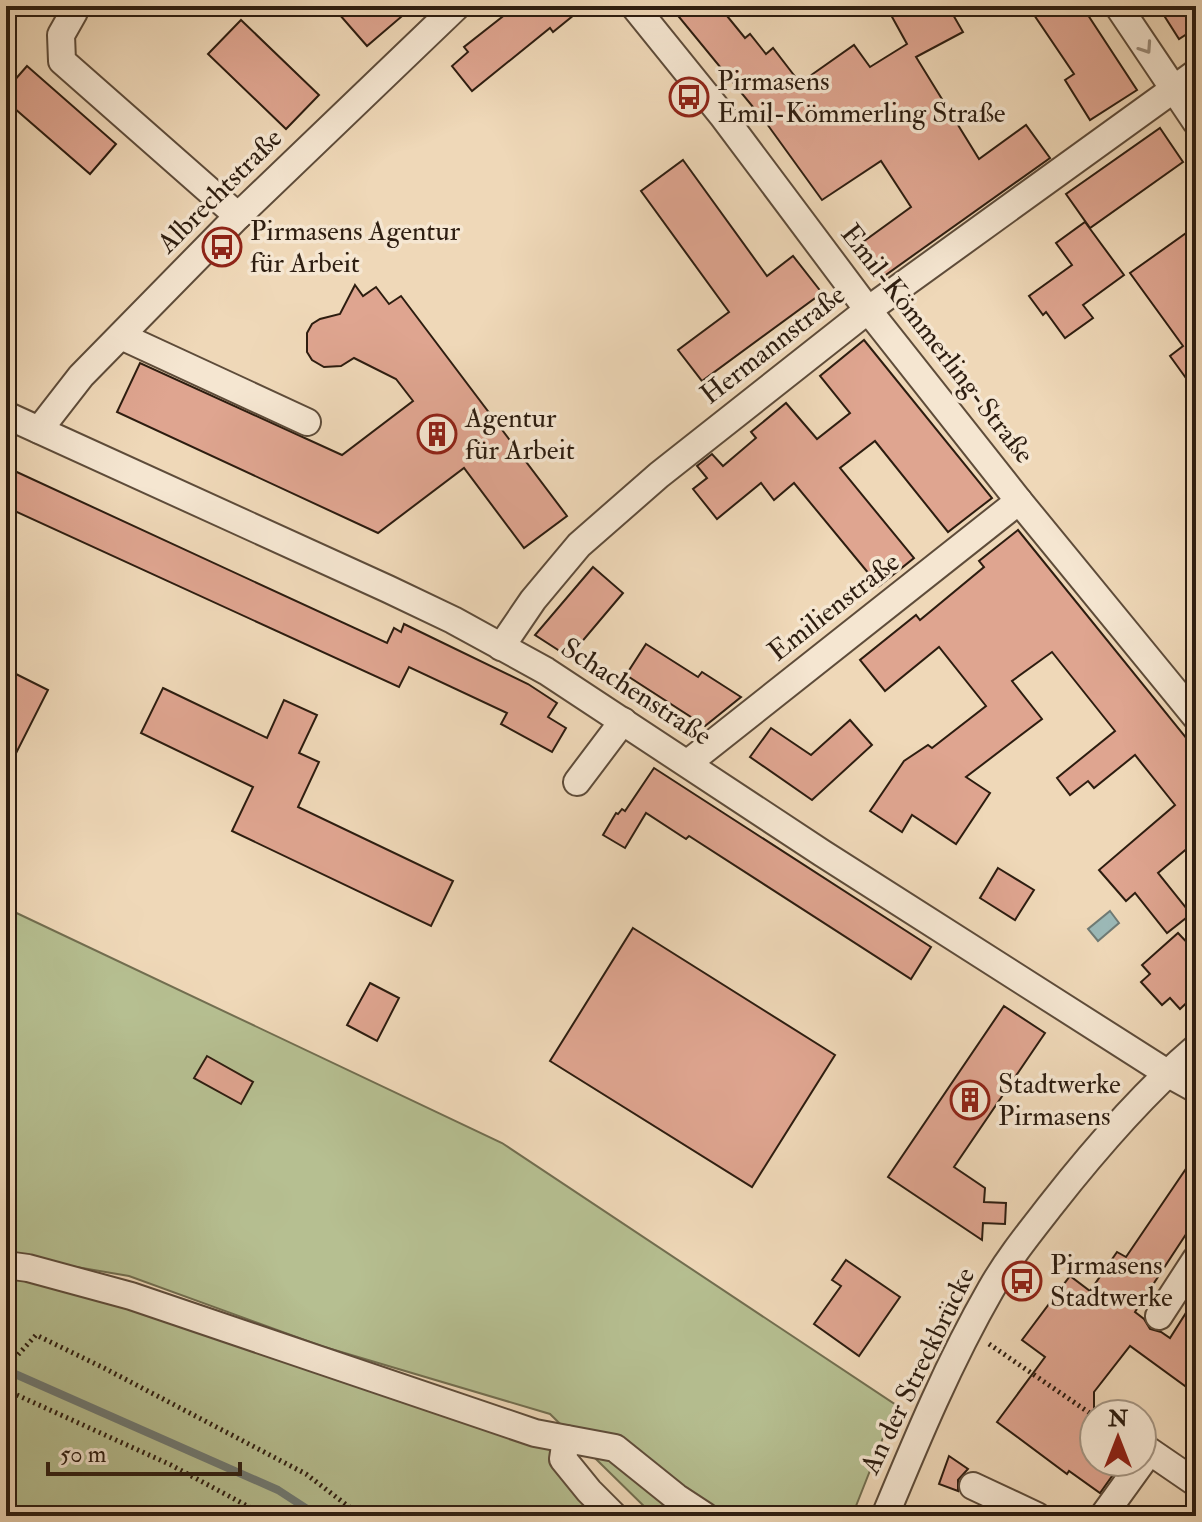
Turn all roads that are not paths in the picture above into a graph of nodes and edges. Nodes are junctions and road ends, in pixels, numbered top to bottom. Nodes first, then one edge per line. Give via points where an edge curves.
1 (73, 6) edge
2 (457, 6) edge
3 (634, 6) edge
4 (1118, 6) edge
5 (1196, 73) edge
6 (1175, 90) junction
7 (1196, 122) edge
8 (238, 216) junction
9 (868, 310) junction
10 (121, 336) junction
11 (6, 415) edge
12 (307, 422) dead end
13 (39, 430) junction
14 (1019, 501) junction
15 (501, 647) junction
16 (1196, 717) edge
17 (623, 721) junction
18 (688, 763) junction
19 (577, 782) dead end
20 (1196, 1048) edge
21 (1167, 1073) junction
22 (1196, 1089) edge
23 (1196, 1259) edge
24 (6, 1265) edge
25 (1159, 1316) dead end
26 (566, 1439) junction
27 (1158, 1463) edge
28 (1129, 1478) edge
29 (1196, 1483) edge
30 (973, 1486) dead end
31 (614, 1516) edge
32 (705, 1516) edge
33 (885, 1516) edge
34 (1037, 1516) edge
35 (1103, 1516) edge

1 - 8 street via 61,35 62,61
2 - 8 street, Albrechtstraße
3 - 9 street, Emil-Kömmerling-Straße
4 -> 6 street
5 - 6 street, Hermannstraße
6 - 7 street
6 - 9 street, Hermannstraße
8 - 10 street, Albrechtstraße
9 - 14 street, Emil-Kömmerling-Straße
9 - 15 street, Hermannstraße via 579,545
10 - 12 street
10 - 13 street, Albrechtstraße
11 - 13 street, Schachenstraße
13 - 15 street, Schachenstraße via 388,589
14 - 16 street, Emil-Kömmerling-Straße
14 - 18 street, Emilienstraße
15 - 17 street, Schachenstraße
17 - 18 street, Schachenstraße
17 - 19 street
18 - 21 street, Schachenstraße
20 - 21 street, An der Streckbrücke
21 - 22 street, Schachenstraße
21 - 33 street, An der Streckbrücke via 1074,1175 993,1286 929,1411
23 - 25 street
24 - 26 street via 131,1296
26 - 31 street via 563,1459
26 - 32 street via 615,1448
27 - 29 street
28 - 35 street
30 - 34 street

